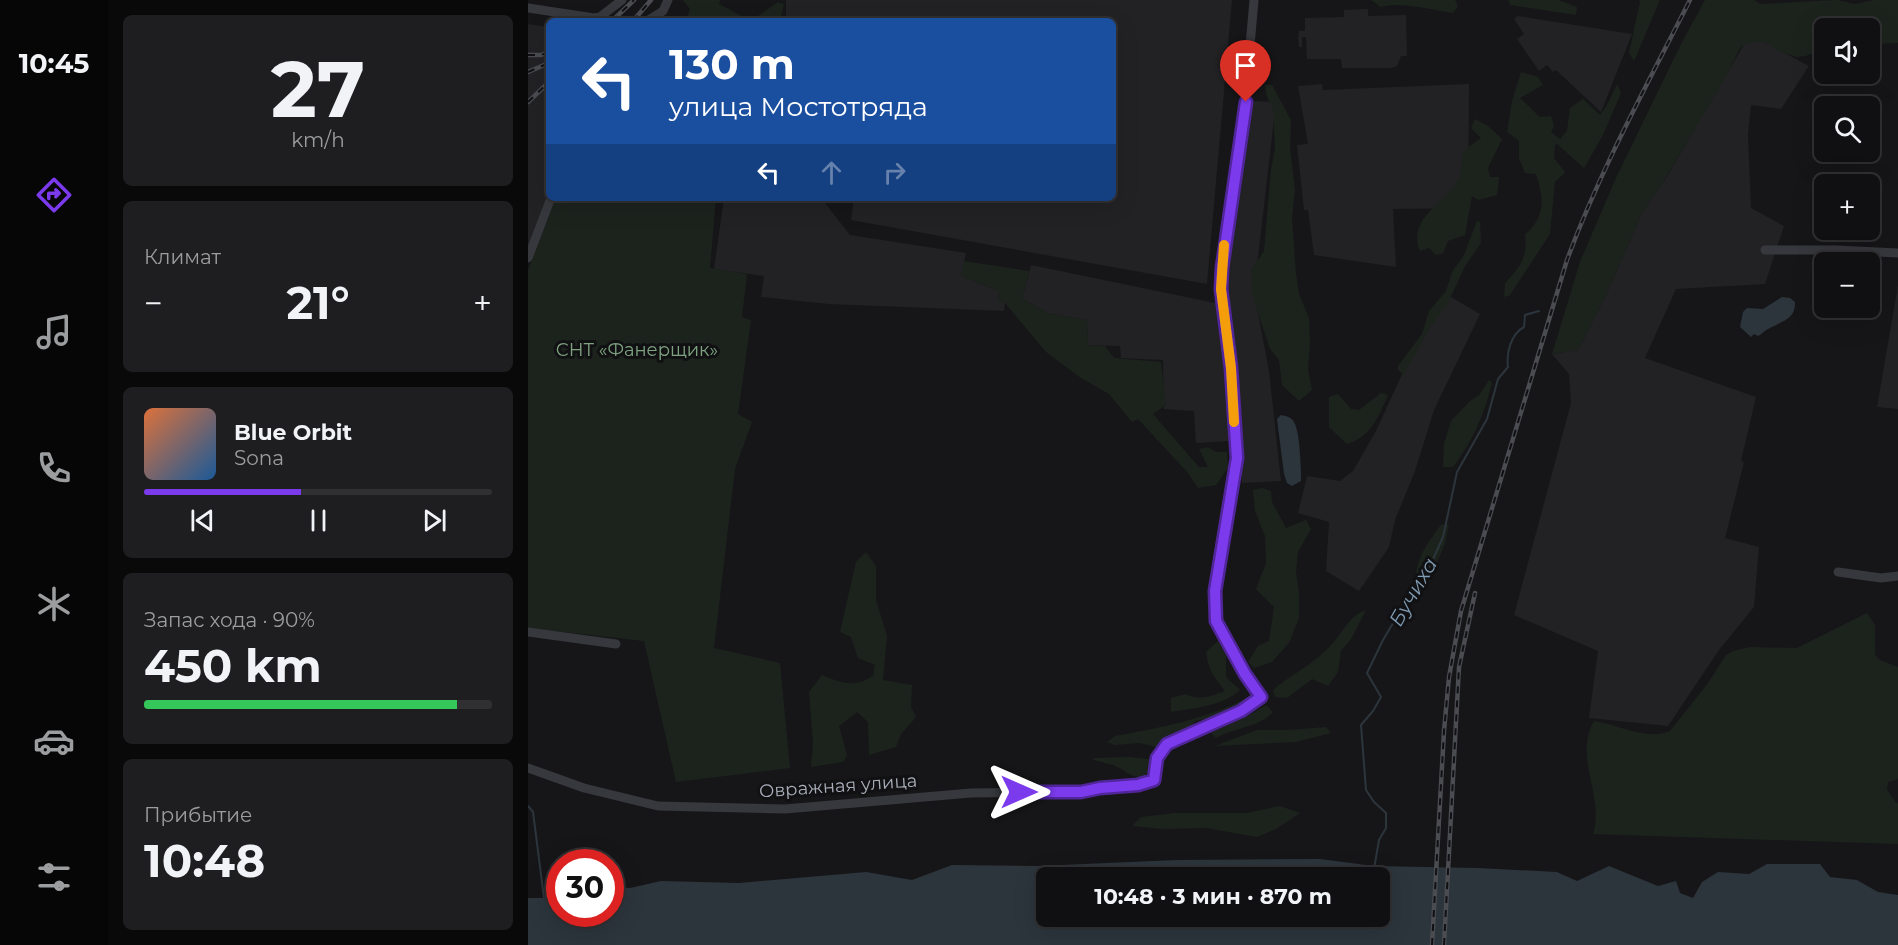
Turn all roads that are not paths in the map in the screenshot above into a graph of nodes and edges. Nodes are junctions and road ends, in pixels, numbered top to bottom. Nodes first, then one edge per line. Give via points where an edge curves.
1 (622, 0) edge
2 (668, 0) edge
3 (1254, 0) edge
4 (528, 8) edge
5 (652, 18) edge
6 (550, 201) edge
7 (1765, 250) dead end
8 (1898, 253) edge
9 (528, 258) edge
10 (1838, 572) dead end
11 (1898, 576) edge
12 (528, 632) edge
13 (616, 644) dead end
14 (528, 768) edge

1 - 4 street via 594,18
2 - 5 street via 663,11
3 - 14 street, Овражная улица via 1243,126 1222,268 1237,458 1215,591 1216,621 1261,697 1241,711 1167,744 1157,758 1154,780 1081,792 971,794 785,809 658,806 584,788
6 - 9 street
7 - 8 street
10 - 11 street via 1881,579
12 - 13 street

